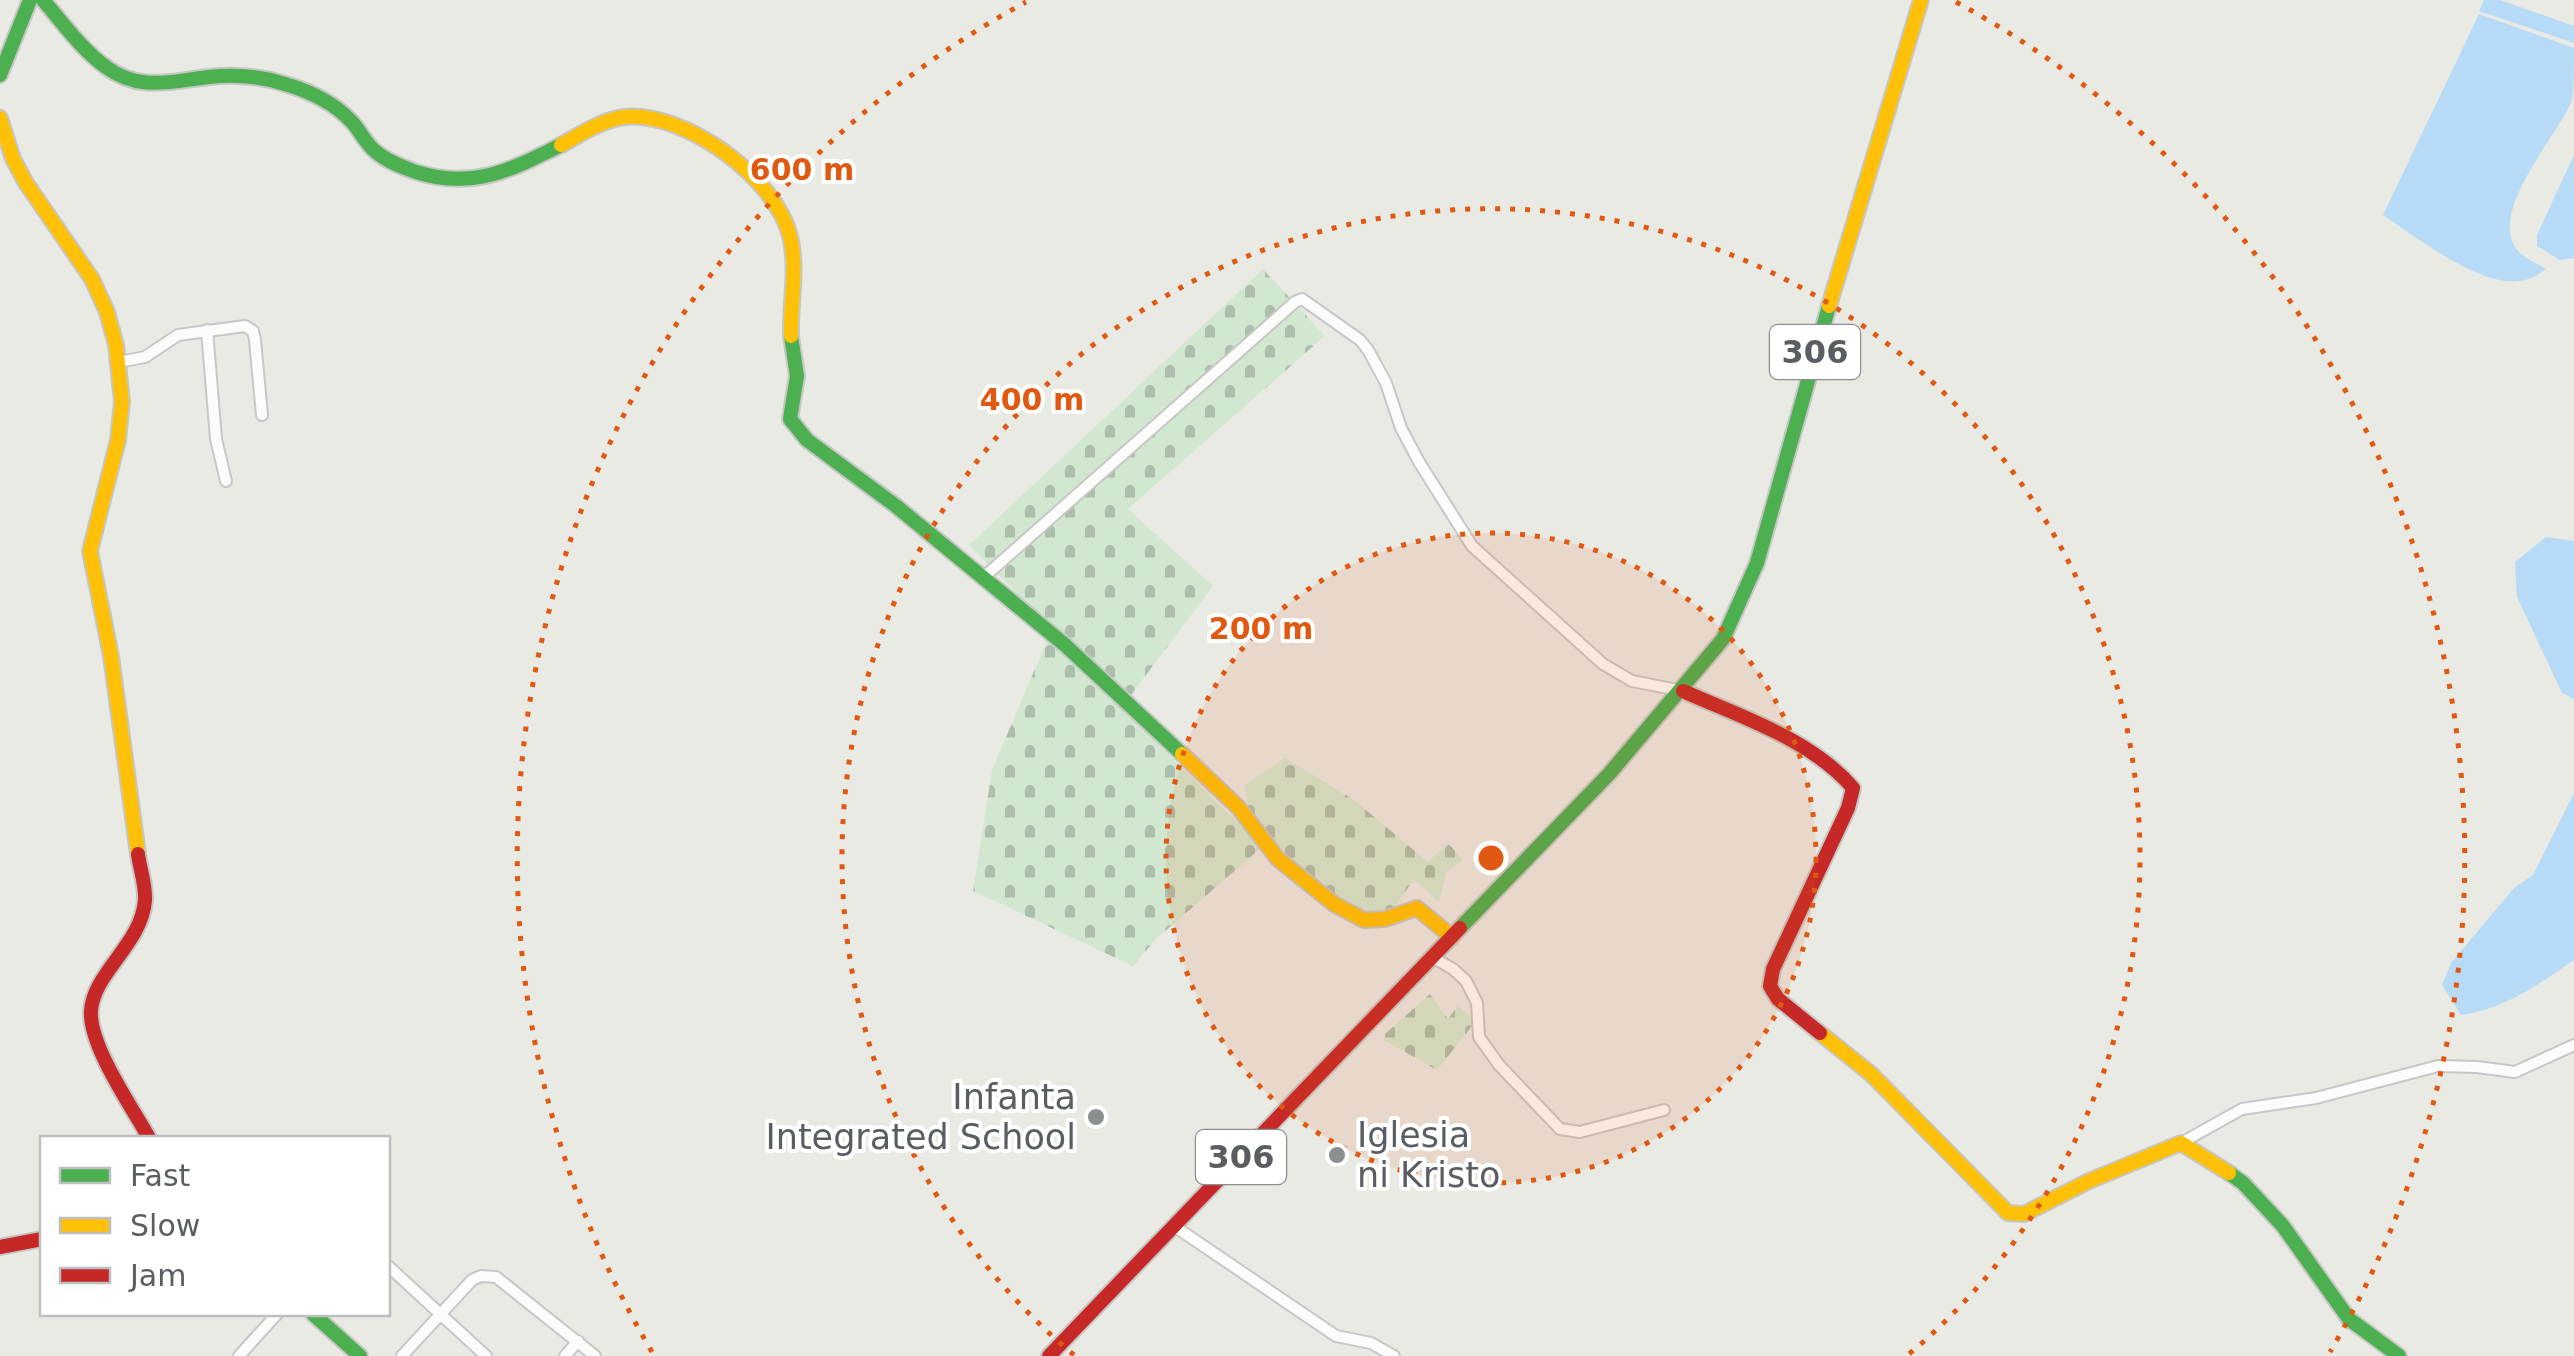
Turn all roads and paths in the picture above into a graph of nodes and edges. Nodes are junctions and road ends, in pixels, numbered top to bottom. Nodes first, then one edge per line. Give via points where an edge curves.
1 (30, 0) edge
2 (43, 0) edge
3 (1921, 0) edge
4 (0, 75) edge
5 (0, 118) edge
6 (207, 330) junction
7 (119, 362) junction
8 (262, 415) dead end
9 (226, 481) dead end
10 (984, 576) junction
11 (1683, 692) junction
12 (1452, 936) junction
13 (1432, 957) junction
14 (2574, 1045) edge
15 (1664, 1110) dead end
16 (148, 1136) edge
17 (2181, 1143) junction
18 (1174, 1226) junction
19 (40, 1239) edge
20 (0, 1247) edge
21 (390, 1268) edge
22 (440, 1314) junction
23 (275, 1316) edge
24 (315, 1316) edge
25 (578, 1341) junction
26 (239, 1356) edge
27 (360, 1356) edge
28 (402, 1356) edge
29 (486, 1356) edge
30 (565, 1356) edge
31 (595, 1356) edge
32 (1050, 1356) edge
33 (1394, 1356) edge
34 (2400, 1356) edge

1 - 4 street
2 - 10 street via 95,60 120,77 155,86 220,76 290,85 330,102 373,150 421,173 463,181 493,175 624,116 658,119 720,149 772,193 790,232 798,377 790,412 794,426
3 - 11 street, 306 via 1757,563 1723,639
5 - 7 street via 26,182 100,294
6 - 7 street via 178,335 145,357
6 - 8 street via 253,331
6 - 9 street
7 - 16 street via 118,440 90,550 144,901 135,935 91,1011 98,1041
10 - 11 street via 1302,300 1360,340 1374,359 1419,462 1472,546 1603,664 1632,680
10 - 12 street via 1202,772 1278,859 1334,904 1364,920 1417,908
11 - 12 street, 306
11 - 17 street via 1825,761 1847,779 1848,808 1770,986 1871,1074 1999,1207 2024,1214
12 - 13 street, 306
13 - 15 street via 1466,982 1477,1003 1479,1038 1560,1129 1580,1132
13 - 18 street, 306
14 - 17 street via 2514,1072 2438,1066 2242,1110
17 - 34 street via 2243,1184 2283,1226 2349,1319
18 - 32 street, 306
18 - 33 street via 1336,1336 1371,1342
19 - 20 street
21 - 22 street
22 - 25 street via 472,1280 488,1275
22 - 28 street
22 - 29 street
23 - 26 street
24 - 27 street
25 - 30 street
25 - 31 street

